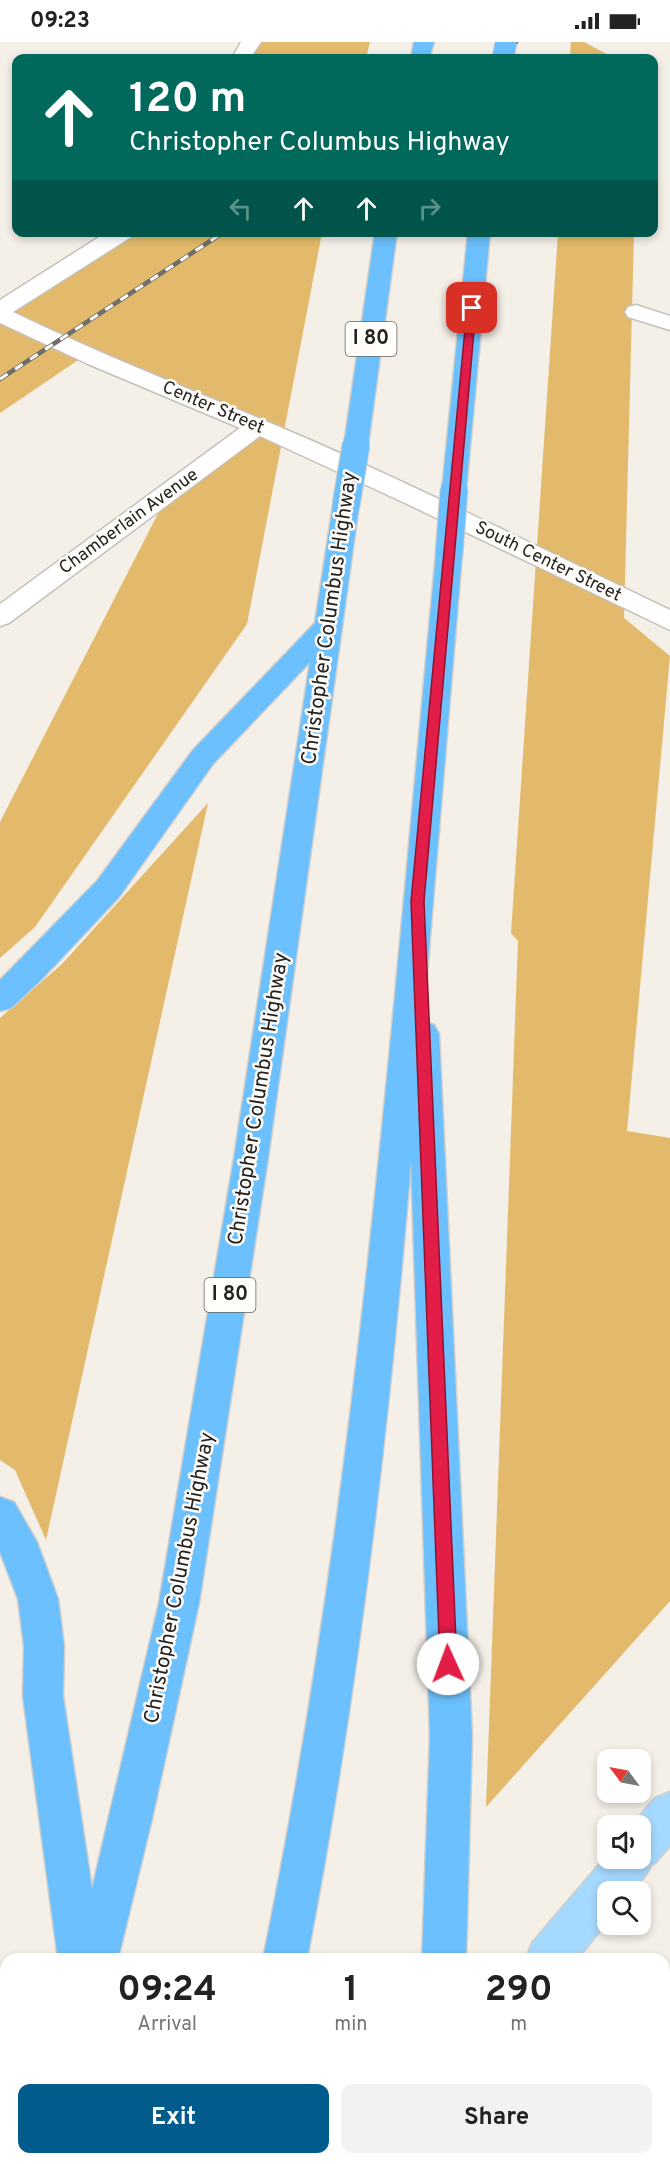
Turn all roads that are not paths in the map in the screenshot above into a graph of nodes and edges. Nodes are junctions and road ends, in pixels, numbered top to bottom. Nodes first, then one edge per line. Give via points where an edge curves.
1 (115, 237) edge
2 (385, 237) edge
3 (479, 237) edge
4 (0, 312) edge
5 (636, 312) dead end
6 (670, 323) edge
7 (258, 426) junction
8 (426, 503) joint
9 (0, 617) edge
10 (670, 621) edge
11 (329, 625) junction
12 (417, 901) junction
13 (0, 999) edge
14 (0, 1515) edge
15 (670, 1813) edge
16 (651, 1835) edge
17 (623, 1869) edge
18 (79, 1953) edge
19 (98, 1953) edge
20 (286, 1953) edge
21 (444, 1953) edge
22 (553, 1953) edge

1 - 4 street
2 - 11 highway, Christopher Columbus Highway / I 80, bridge
3 - 12 highway, bridge
4 - 7 street, Center Street via 56,343
5 - 6 street
7 - 8 street, Center Street
7 - 9 street, Chamberlain Avenue
8 - 10 street, South Center Street
11 - 13 highway via 203,757 108,889
11 - 19 highway, Christopher Columbus Highway / I 80 via 253,1146 179,1603
12 - 20 highway via 365,1464 342,1648 308,1855
12 - 21 highway via 451,1736
14 - 18 highway via 23,1555 38,1599 44,1646 43,1696
15 - 16 main road
17 - 22 main road

